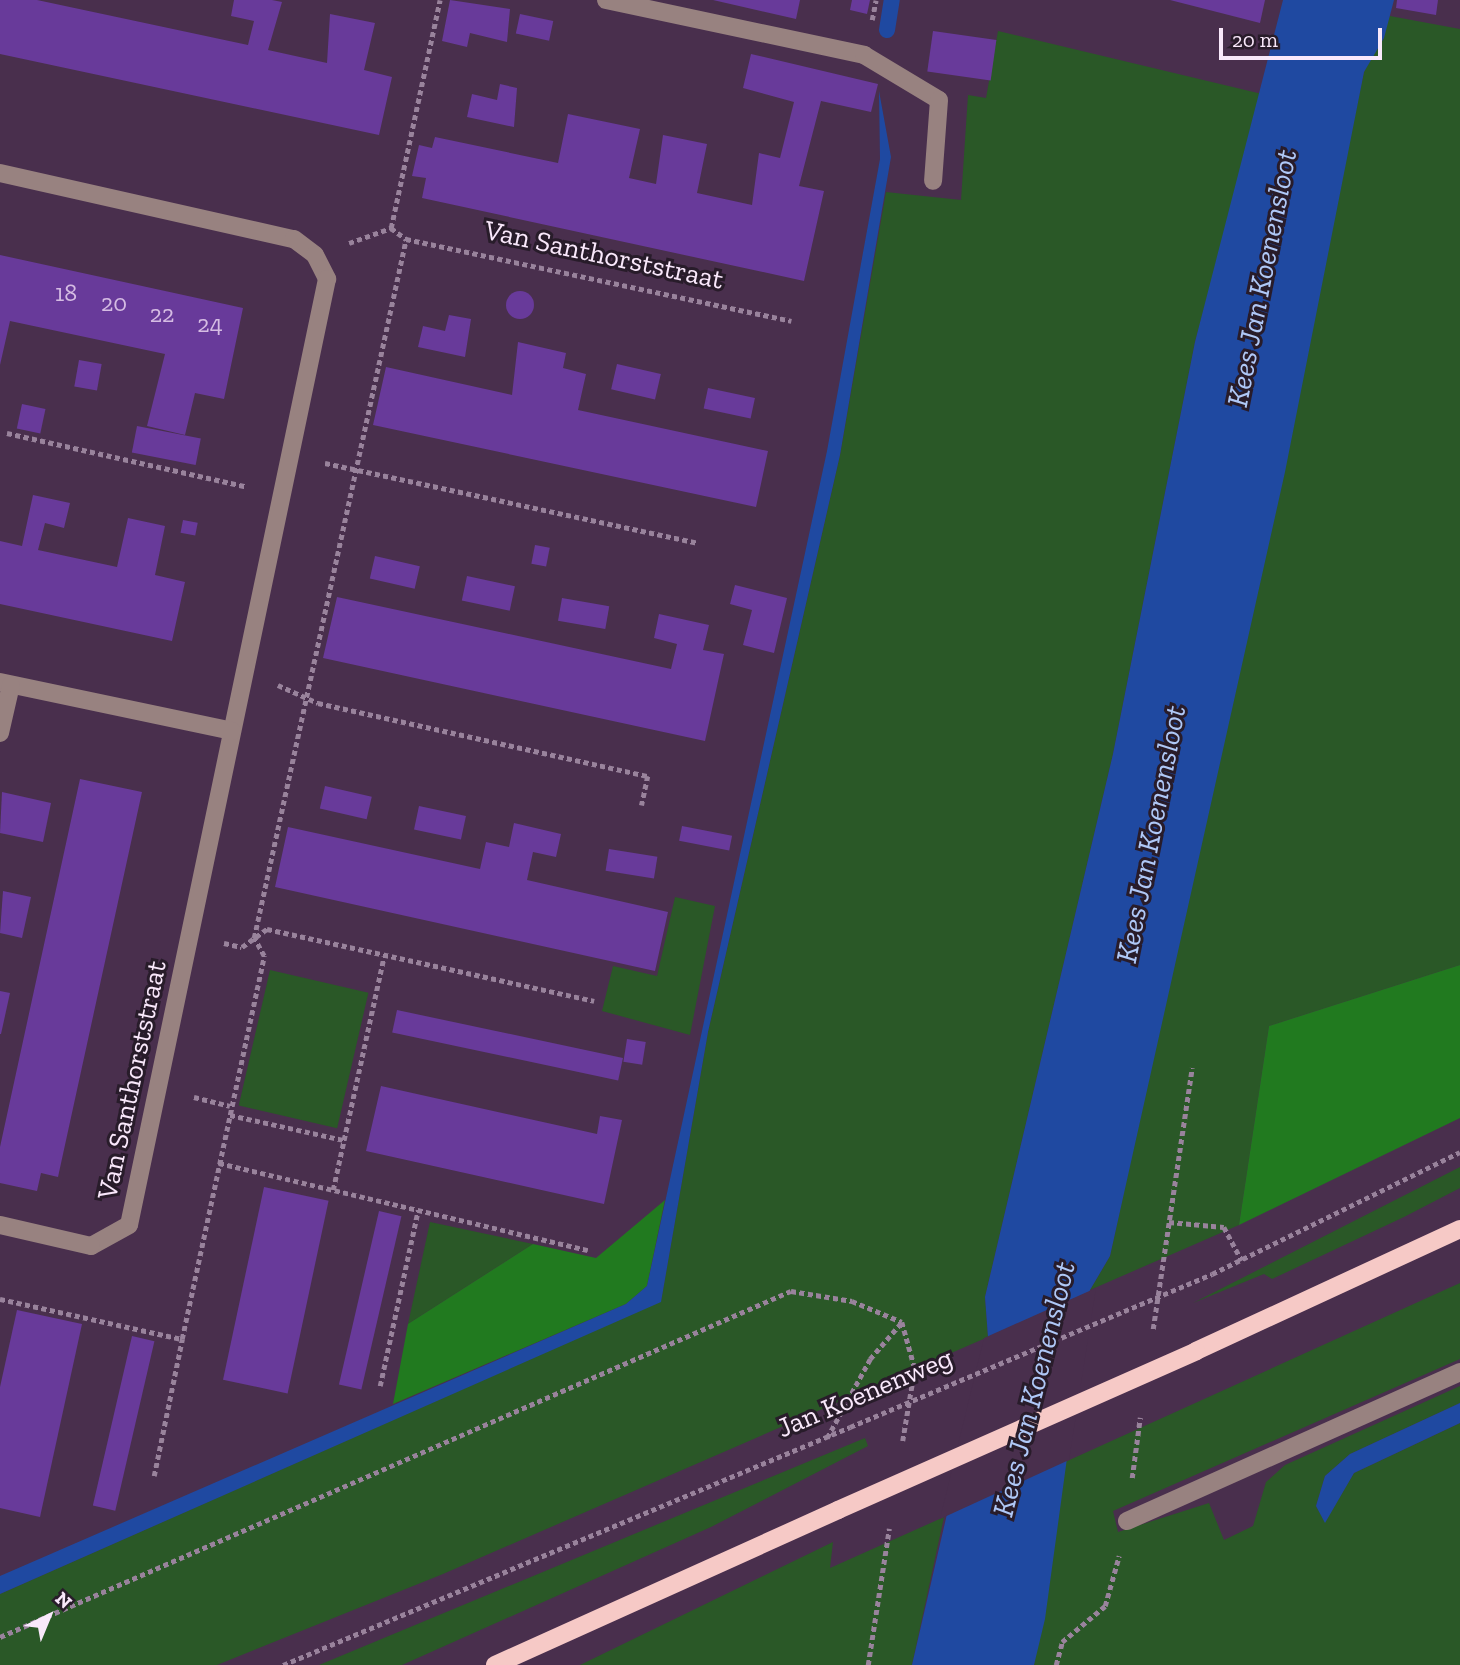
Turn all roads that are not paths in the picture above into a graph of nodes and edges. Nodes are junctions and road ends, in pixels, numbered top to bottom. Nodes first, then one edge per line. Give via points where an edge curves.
1 (606, 0) edge
2 (0, 173) edge
3 (933, 181) dead end
4 (6, 683) edge
5 (232, 731) junction
6 (0, 733) edge
7 (0, 1225) edge
8 (1460, 1229) edge
9 (1460, 1372) edge
10 (1127, 1521) dead end
11 (495, 1665) edge

1 - 3 street via 864,55 939,100
2 - 5 street, Van Santhorststraat via 270,231 315,255 327,279
4 - 5 street
4 - 6 street
5 - 7 street, Van Santhorststraat via 129,1224 92,1246
8 - 11 main road, bridge
9 - 10 street

